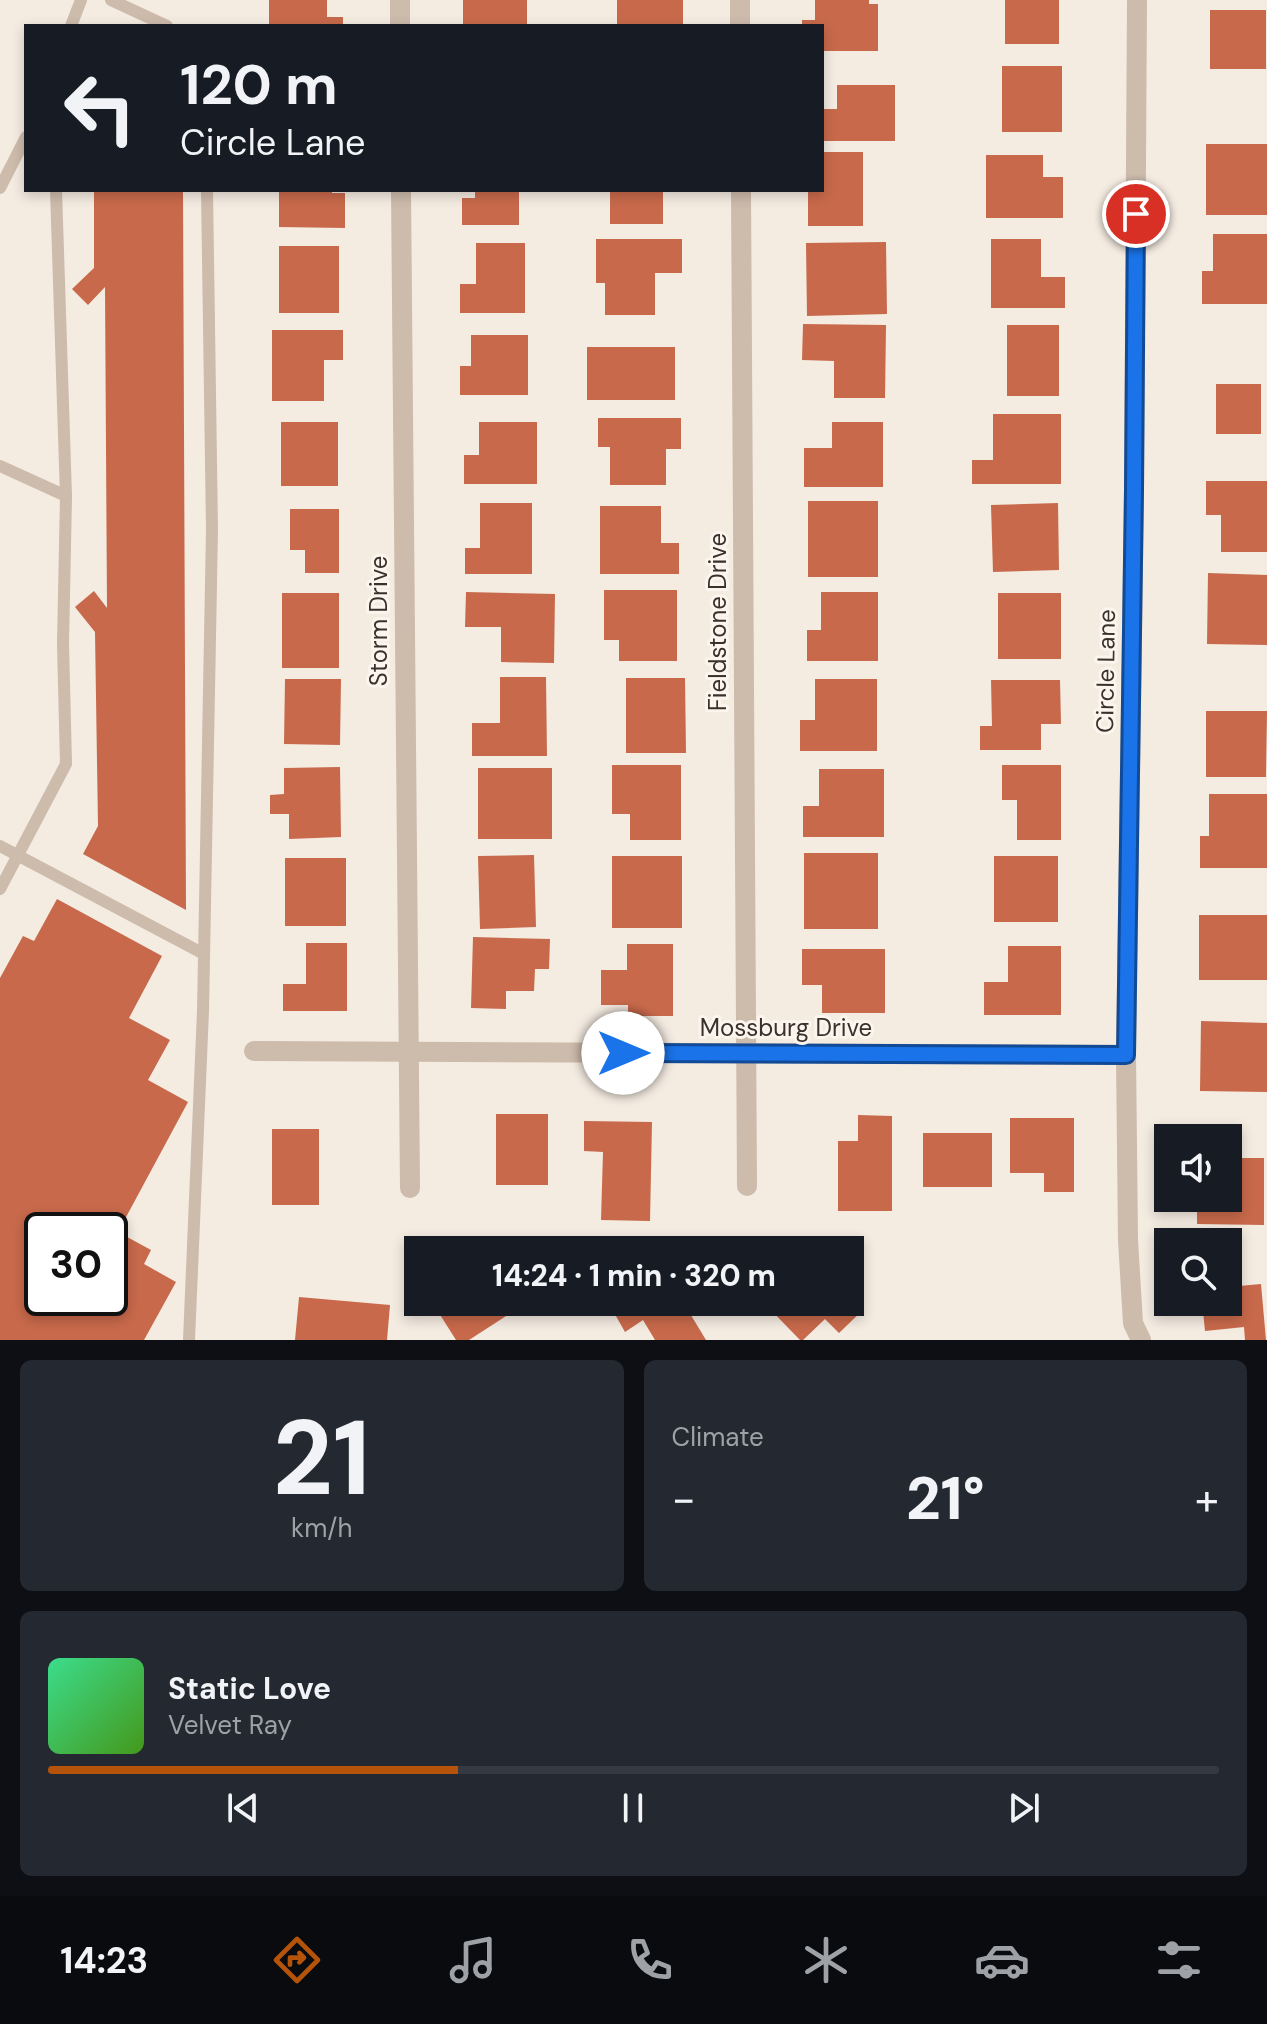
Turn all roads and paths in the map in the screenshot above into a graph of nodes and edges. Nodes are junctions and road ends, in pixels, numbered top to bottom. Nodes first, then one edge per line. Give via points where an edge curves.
1 (81, 0) edge
2 (111, 0) edge
3 (400, 0) edge
4 (740, 0) edge
5 (1137, 0) edge
6 (72, 24) edge
7 (163, 24) edge
8 (400, 24) edge
9 (740, 24) edge
10 (24, 141) edge
11 (0, 188) edge
12 (56, 192) edge
13 (207, 192) edge
14 (401, 192) edge
15 (741, 192) edge
16 (0, 466) edge
17 (66, 496) junction
18 (0, 846) edge
19 (18, 855) junction
20 (0, 889) edge
21 (204, 954) junction
22 (254, 1051) dead end
23 (408, 1052) junction
24 (746, 1053) junction
25 (1126, 1055) junction
26 (747, 1186) dead end
27 (410, 1188) dead end
28 (189, 1340) edge
29 (1141, 1340) edge

1 - 6 lane
2 - 7 lane
3 - 8 street
4 - 9 street
5 - 25 street, Circle Lane
10 - 11 lane
12 - 17 lane
13 - 21 lane via 212,530
14 - 23 street, Storm Drive
15 - 24 street, Fieldstone Drive
16 - 17 lane
17 - 19 lane via 66,764
18 - 19 lane
19 - 20 lane
19 - 21 lane
21 - 28 lane
22 - 23 street, Mossburg Drive
23 - 24 street, Mossburg Drive
23 - 27 street, Storm Drive
24 - 25 street, Mossburg Drive
24 - 26 street, Fieldstone Drive
25 - 29 street, Circle Lane via 1128,1240 1133,1323

